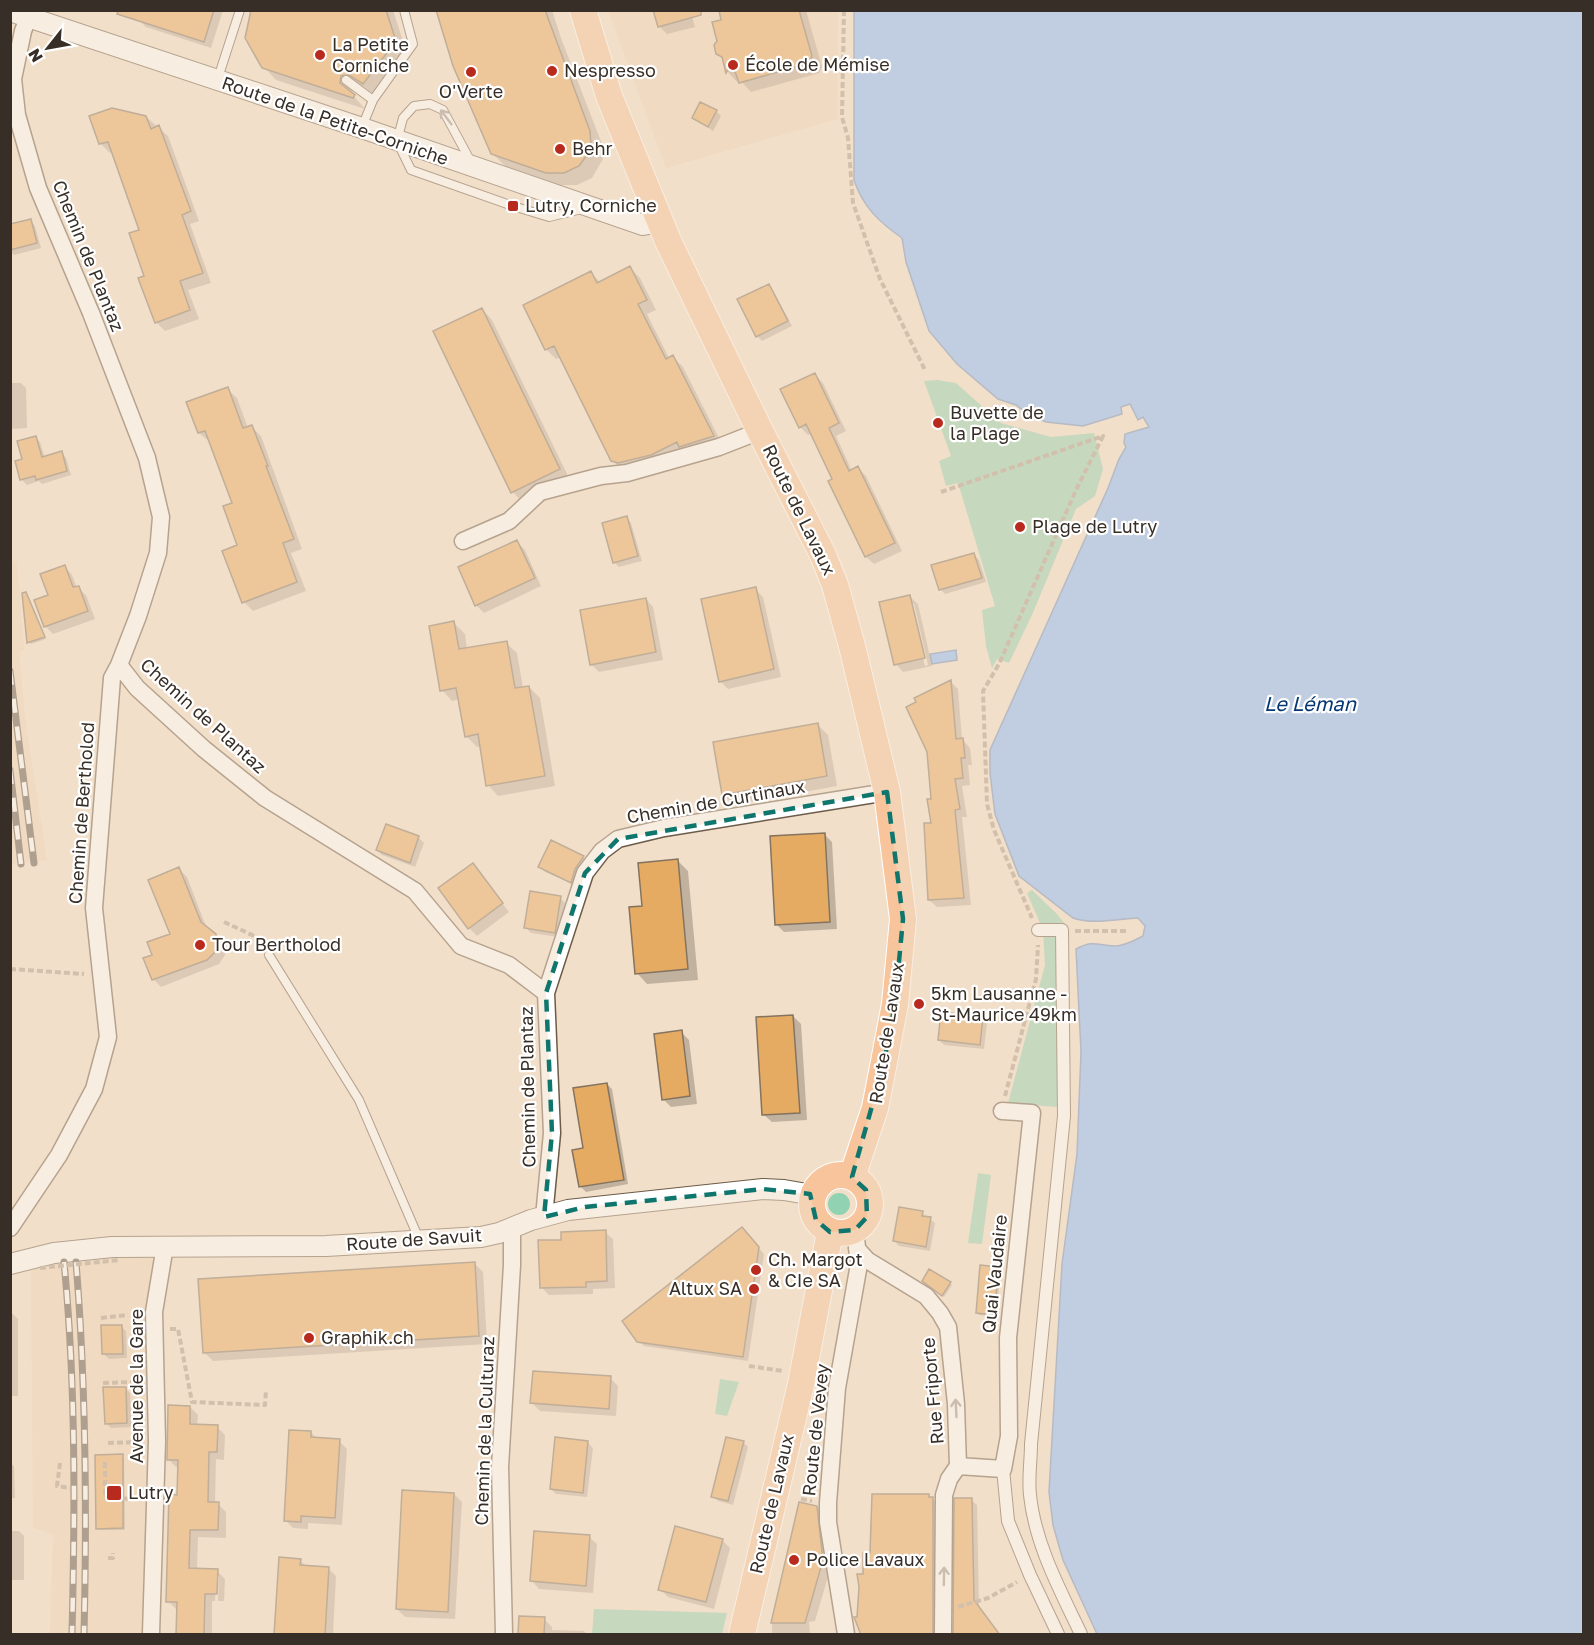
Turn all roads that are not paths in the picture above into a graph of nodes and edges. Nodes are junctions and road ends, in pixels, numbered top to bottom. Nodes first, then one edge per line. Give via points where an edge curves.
1 (240, 10) edge
2 (404, 10) edge
3 (583, 10) edge
4 (20, 15) edge
5 (346, 80) dead end
6 (217, 81) junction
7 (373, 100) junction
8 (362, 128) junction
9 (396, 141) junction
10 (474, 168) junction
11 (590, 207) junction
12 (660, 222) junction
13 (760, 431) junction
14 (463, 541) dead end
15 (119, 665) junction
16 (886, 792) junction
17 (1038, 930) road end
18 (269, 955) dead end
19 (546, 993) junction
20 (1002, 1110) road end
21 (852, 1177) junction
22 (813, 1195) junction
23 (544, 1216) junction
24 (10, 1228) edge
25 (512, 1228) junction
26 (847, 1237) junction
27 (419, 1240) junction
28 (165, 1246) junction
29 (10, 1264) edge
30 (958, 1466) junction
31 (1003, 1469) junction
32 (151, 1635) edge
33 (504, 1635) edge
34 (742, 1635) edge
35 (846, 1635) edge
36 (943, 1635) edge
37 (1058, 1635) edge
38 (1081, 1635) edge

1 - 6 lane
2 - 7 lane via 413,44
3 - 12 main road, Route de Lavaux via 609,96
4 - 6 street, Route de la Petite-Corniche
4 - 15 street, Chemin de Plantaz via 23,31 13,79 17,115 38,188 147,458 160,517 158,553
5 - 7 lane
6 - 8 street, Route de la Petite-Corniche
7 - 8 lane
8 - 9 street, Route de la Petite-Corniche
9 - 10 street, Route de la Petite-Corniche
10 -> 9 lane via 443,110 430,104 414,106 403,118
9 - 11 lane via 411,170 513,206 549,217
10 - 11 street, Route de la Petite-Corniche
11 - 12 street, Route de la Petite-Corniche via 643,225
12 - 13 main road, Route de Lavaux
13 - 14 street via 647,468 540,492 509,521
13 - 16 main road, Route de Lavaux via 835,585
15 - 19 street, Chemin de Plantaz via 137,688 265,798 415,891 461,946 509,965
15 - 24 street, Chemin de Bertholod via 112,678 94,908 108,1037 94,1089 59,1155
16 - 19 street, Chemin de Curtinaux via 618,839 602,850 585,873
16 - 21 main road, Route de Lavaux via 903,919 895,1004 881,1077
17 - 38 street via 1062,930 1064,1116 1029,1494 1036,1530
18 - 27 lane via 359,1100
19 - 23 street, Chemin de Plantaz via 552,1133
20 - 31 street, Quai Vaudaire via 1032,1113 1008,1338 1009,1436
21 - 22 main road via 825,1180
21 - 26 main road via 866,1190 870,1208 862,1224
22 - 23 street, Route de Savuit via 752,1190 585,1207
22 - 26 main road via 816,1221
23 - 25 street, Route de Savuit
25 - 27 street, Route de Savuit via 481,1237
25 - 33 street, Chemin de la Culturaz via 500,1467
30 -> 26 street, Rue Friporte via 948,1327 926,1296 867,1260
26 - 34 main road, Route de Lavaux via 801,1384
26 - 35 street, Route de Vevey via 859,1264 837,1388 828,1503
27 - 28 street, Route de Savuit via 326,1246
28 - 29 street, Route de Savuit via 54,1253
28 - 32 street, Avenue de la Gare via 154,1311 157,1441
30 - 31 street, Rue Friporte
36 -> 30 street, Rue Friporte via 944,1495
31 - 37 street via 1008,1521

